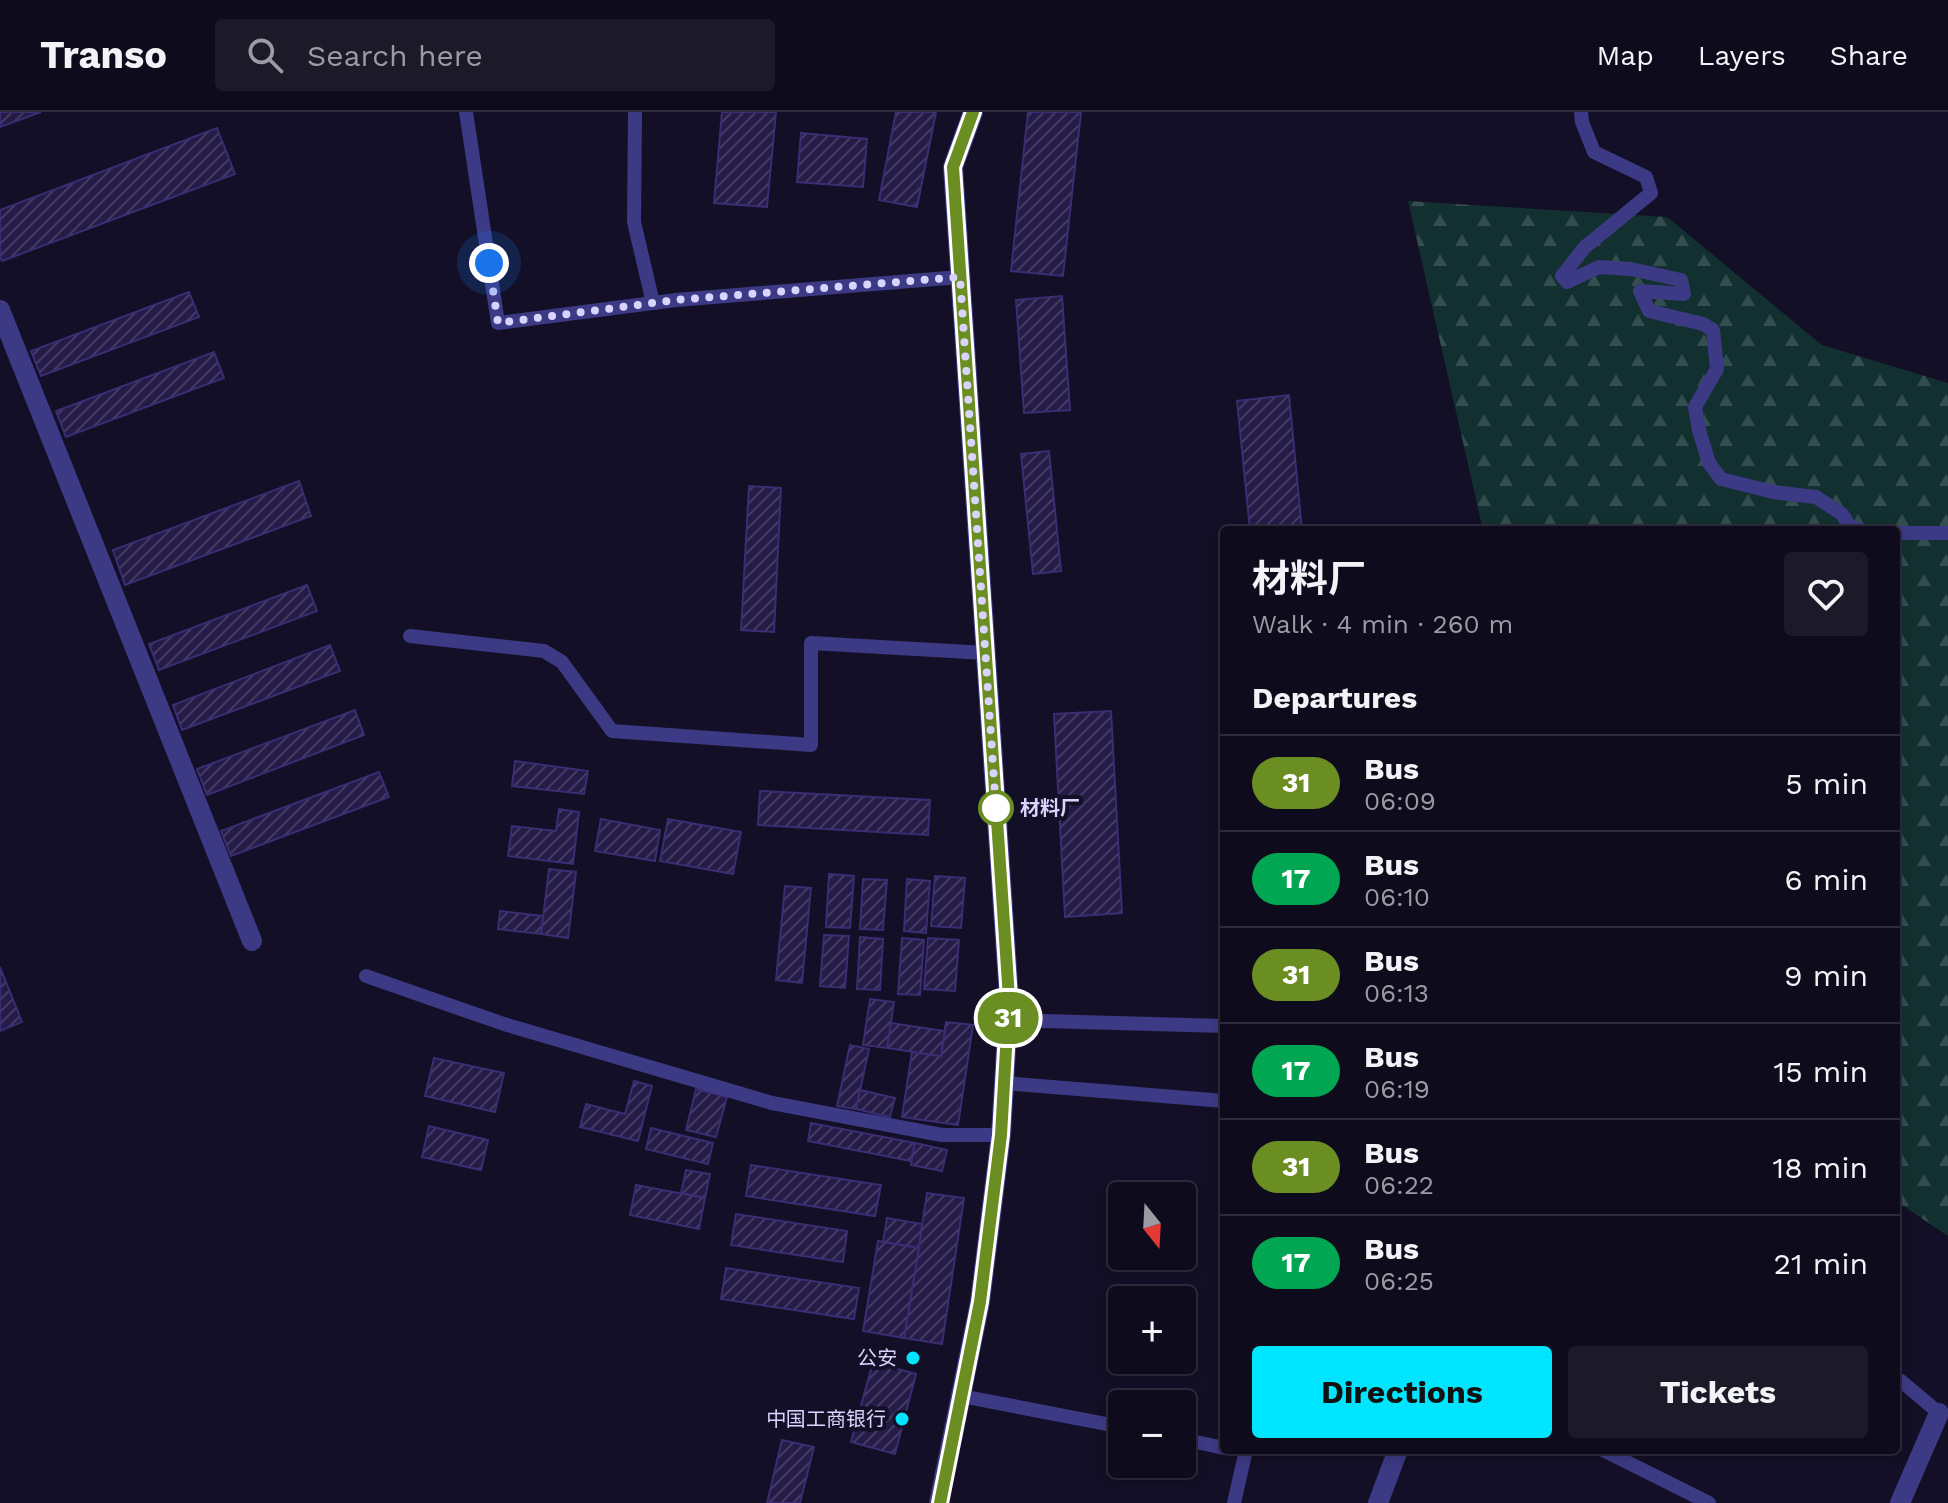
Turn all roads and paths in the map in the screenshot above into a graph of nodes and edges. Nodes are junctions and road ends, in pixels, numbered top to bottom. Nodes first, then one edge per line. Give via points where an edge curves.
1 (466, 112) edge
2 (635, 112) edge
3 (973, 112) edge
4 (1581, 112) edge
5 (960, 277) junction
6 (653, 303) junction
7 (0, 310) edge
8 (1849, 526) edge
9 (1900, 533) edge
10 (1948, 533) edge
11 (410, 636) dead end
12 (986, 653) junction
13 (252, 941) dead end
14 (366, 976) dead end
15 (1008, 1020) junction
16 (1220, 1026) edge
17 (1004, 1083) junction
18 (1220, 1101) edge
19 (1001, 1135) junction
20 (1900, 1381) edge
21 (961, 1396) junction
22 (1939, 1413) joint
23 (1108, 1424) edge
24 (1196, 1442) edge
25 (1220, 1447) edge
26 (1241, 1454) edge
27 (1396, 1454) edge
28 (1611, 1454) edge
29 (939, 1503) edge
30 (1234, 1503) edge
31 (1378, 1503) edge
32 (1709, 1503) edge
33 (1900, 1503) edge

1 - 6 lane via 498,323
2 - 6 lane via 634,222
3 - 5 street via 953,167
4 - 8 lane via 1594,152 1646,177 1651,193 1585,247 1562,276 1567,282 1599,267 1681,280 1684,294 1640,291 1649,311 1713,330 1717,369 1695,407 1709,463 1721,479 1816,497 1842,514
5 - 6 lane
5 - 12 street
7 - 13 street
9 - 10 lane
11 - 12 lane via 544,651 562,662 612,731 811,745 811,643
12 - 15 street
14 - 19 lane via 504,1024 772,1103 942,1135
15 - 16 lane
15 - 17 street
17 - 18 lane
17 - 19 street
19 - 21 street via 980,1302
20 - 22 lane
21 - 23 lane
21 - 29 street
22 - 33 street
24 - 25 lane
26 - 30 lane
27 - 31 street
28 - 32 lane

